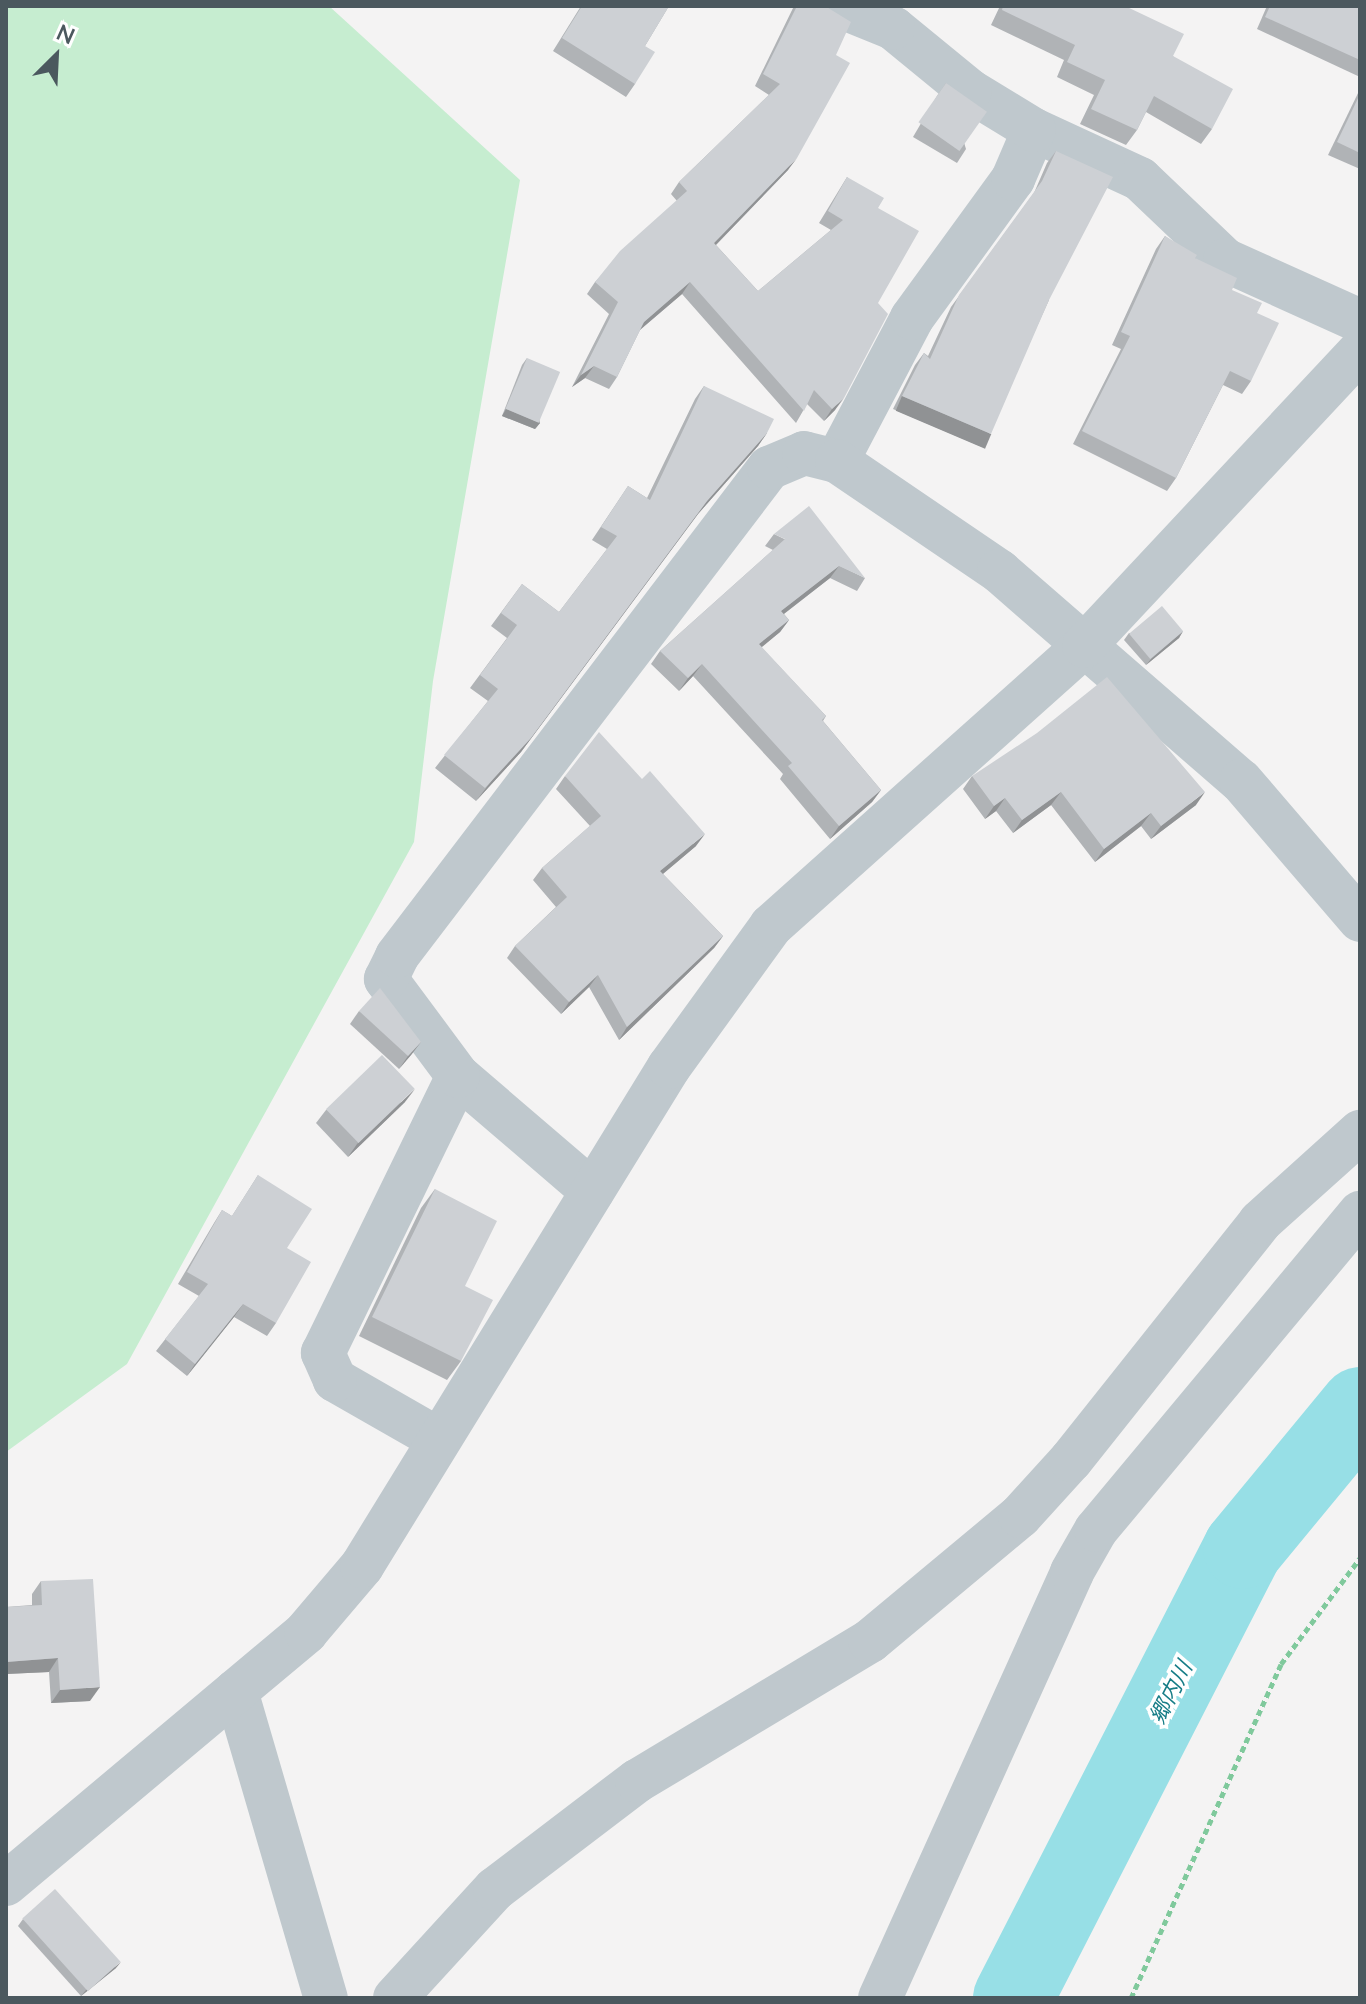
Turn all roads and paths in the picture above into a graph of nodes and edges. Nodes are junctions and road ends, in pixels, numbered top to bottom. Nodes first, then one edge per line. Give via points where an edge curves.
1 (839, 6) edge
2 (1034, 130) junction
3 (1360, 321) edge
4 (1360, 351) edge
5 (837, 461) junction
6 (1084, 646) junction
7 (1360, 920) edge
8 (458, 1076) junction
9 (1360, 1132) edge
10 (592, 1191) junction
11 (1360, 1213) edge
12 (438, 1439) junction
13 (1360, 1558) edge
14 (236, 1691) junction
15 (6, 1884) edge
16 (326, 1998) edge
17 (395, 1998) edge
18 (880, 1998) edge
19 (1131, 1998) edge

1 - 2 street via 893,28 970,91
2 - 3 street via 1140,179 1225,260
2 - 5 street via 1013,179 912,318
4 - 6 street
5 - 6 street via 999,571
5 - 8 street via 804,453 769,468 397,956 386,979
6 - 7 street via 1241,781
6 - 10 street via 771,926 720,990
8 - 10 street
8 - 12 street via 323,1353 335,1380
9 - 17 street via 1260,1222 1020,1516 870,1641 637,1781 495,1889
10 - 12 street
11 - 18 street via 1096,1530 1072,1572
12 - 14 street via 362,1566 306,1632
13 - 19 path via 1281,1664
14 - 15 street
14 - 16 street

